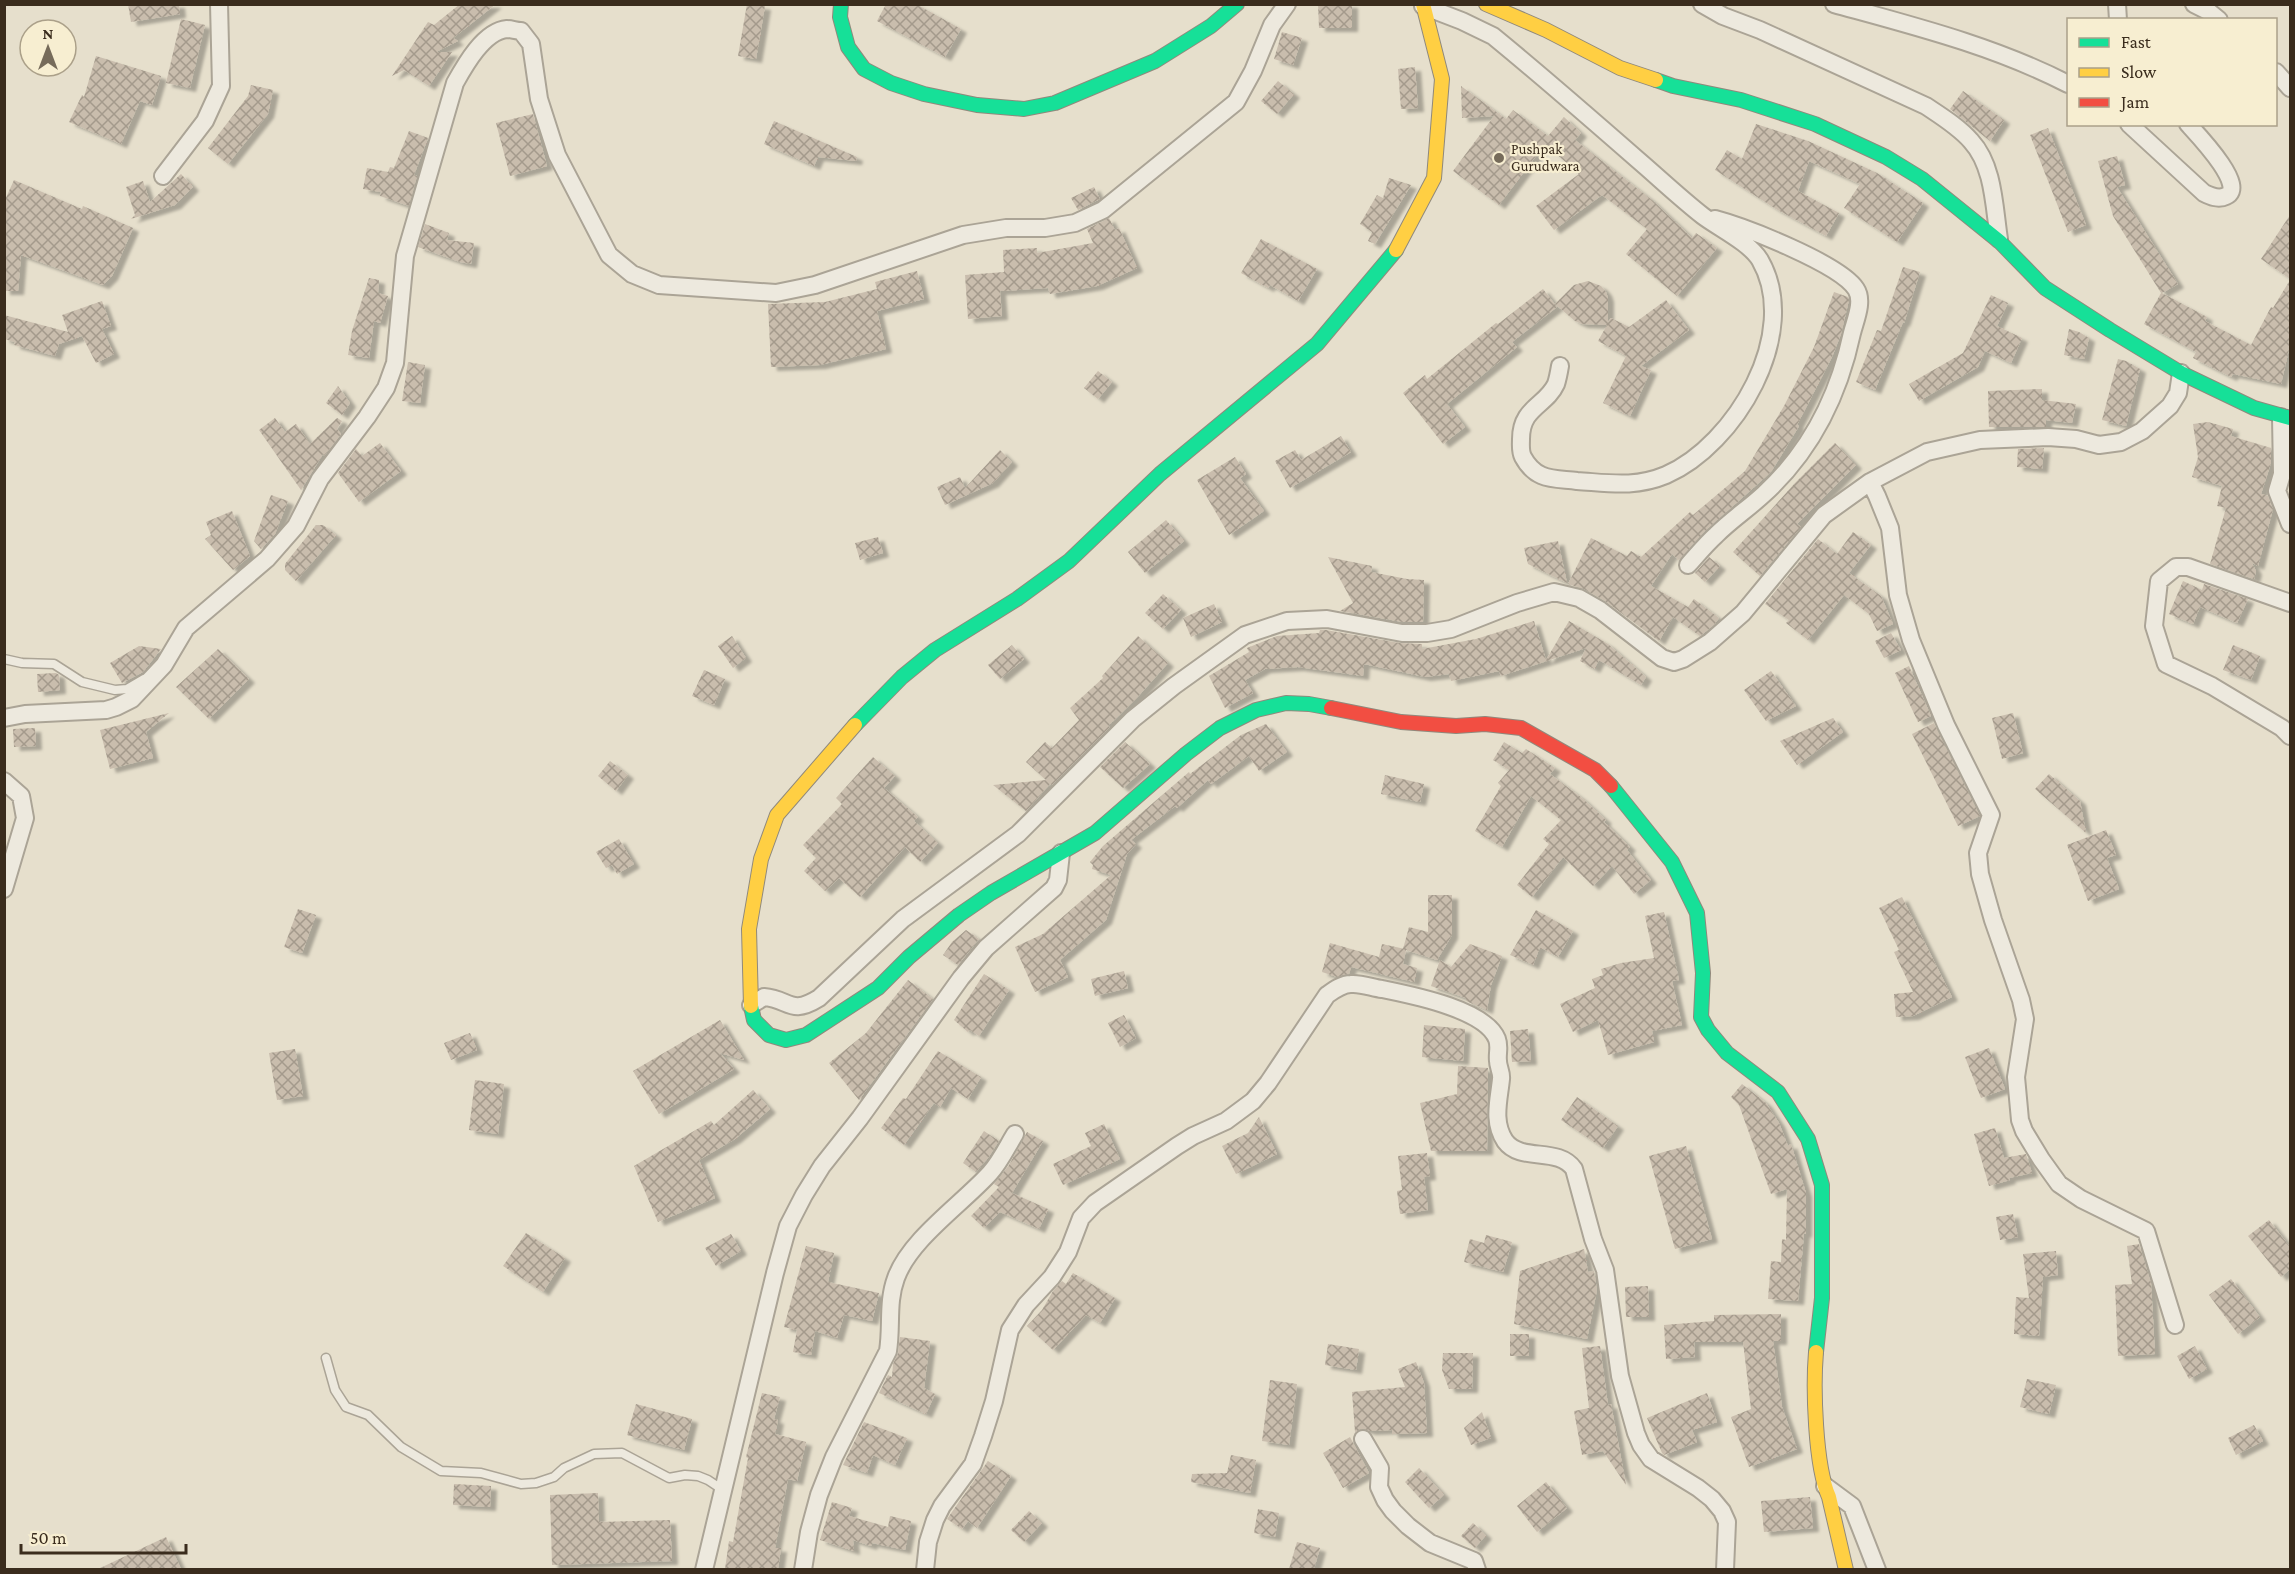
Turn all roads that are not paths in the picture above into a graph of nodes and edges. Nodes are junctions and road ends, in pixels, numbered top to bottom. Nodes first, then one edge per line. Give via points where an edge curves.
1 (219, 4) edge
2 (841, 4) edge
3 (1237, 4) edge
4 (1287, 4) edge
5 (1486, 4) edge
6 (1702, 4) edge
7 (1834, 4) edge
8 (2194, 4) edge
9 (1423, 5) edge
10 (2217, 18) edge
11 (2277, 73) edge
12 (2067, 83) edge
13 (2290, 88) edge
14 (2131, 126) edge
15 (2190, 126) edge
16 (163, 176) dead end
17 (1702, 216) junction
18 (2000, 242) junction
19 (1560, 366) dead end
20 (2181, 373) junction
21 (2286, 418) edge
22 (1869, 482) junction
23 (2290, 524) edge
24 (1688, 565) dead end
25 (2290, 603) edge
26 (4, 659) edge
27 (164, 665) junction
28 (4, 718) edge
29 (2290, 736) edge
30 (4, 781) edge
31 (1061, 854) junction
32 (4, 889) edge
33 (751, 1005) junction
34 (1015, 1134) dead end
35 (2175, 1325) dead end
36 (326, 1358) dead end
37 (1363, 1439) dead end
38 (1824, 1486) junction
39 (722, 1494) junction
40 (704, 1569) edge
41 (803, 1569) edge
42 (925, 1569) edge
43 (1477, 1569) edge
44 (1725, 1569) edge
45 (1846, 1569) edge
46 (1877, 1569) edge

1 - 16 street via 221,86 205,121
2 - 3 main road via 840,17 848,47 864,69 924,94 977,105 1024,109 1055,103 1155,61 1211,26
4 - 27 street via 1272,25 1236,102 1103,210 1045,228 1006,228 963,235 815,285 776,293 659,285 632,274 609,255 557,155 539,99 531,44 521,31 505,29 491,35 470,57 455,83 405,256 395,363 386,388 320,479 296,526 267,559 186,628
5 - 18 main road via 1620,68 1815,124 1886,157 1922,179
6 - 18 street via 1926,106 1948,121 1971,141 1984,161
7 - 12 street via 1970,42 2037,67
8 - 10 street
9 - 17 street via 1493,36
9 - 33 main road via 1442,79 1434,178 1394,254 1317,344 1160,474 1069,561 935,650 844,736 777,815 761,859 749,929
11 - 13 street
14 - 15 street via 2204,193 2225,197 2233,188 2231,180
17 - 19 street via 1753,251 1771,293 1772,338 1766,358 1755,384 1727,426 1696,458 1666,475 1636,485 1550,478 1533,472 1521,454 1521,432 1529,411 1556,384
17 - 24 street via 1749,230 1821,263 1856,289 1860,301 1846,364 1807,446 1765,493
18 - 20 main road via 2045,288
20 - 21 main road via 2254,408
20 - 22 street via 2178,393 2170,406 2142,431 2121,442 2099,444 2048,437 1980,440 1927,452
21 - 23 street via 2277,491
22 - 33 street via 1824,515 1743,613 1710,642 1674,662 1662,658 1600,610 1579,598 1554,592 1451,629 1427,633 1402,633 1327,619 1287,621 1245,635 1133,719 1018,834 903,919 819,998 799,1006 764,997
22 - 35 street via 1890,528 1898,595 1911,640 1991,815 1978,853 1980,874 2025,1018 2016,1077 2020,1120 2060,1184 2081,1199 2146,1231
25 - 29 street via 2187,567 2176,567 2159,581 2154,626 2166,664 2212,686
26 - 27 lane via 54,664 82,682 116,690 127,689
27 - 28 street via 132,699 116,707
30 - 32 street via 21,796 25,818
31 - 33 main road via 991,892 932,936 878,988 806,1035 786,1040 769,1035 754,1020
31 - 38 main road via 1095,833 1220,728 1256,710 1286,703 1401,722 1521,728 1595,770 1672,862 1697,913 1703,973 1701,1017 1708,1030 1727,1053 1778,1092 1808,1139 1822,1185 1822,1298 1814,1374
31 - 39 street via 1054,888 986,948 961,978 804,1195 788,1226 775,1273
34 - 41 street via 992,1172 918,1243 896,1277 890,1299 888,1351 819,1495
36 - 39 lane via 335,1390 346,1407 368,1415 414,1457 441,1471 481,1473 521,1484 536,1483 594,1454 622,1453 669,1478 685,1475 708,1480
37 - 43 street via 1380,1468 1379,1487 1393,1511 1430,1543 1474,1561
38 - 45 main road
38 - 46 street via 1852,1506
39 - 40 street
42 - 44 street via 935,1520 973,1464 983,1436 1010,1330 1068,1252 1081,1218 1095,1203 1177,1146 1246,1107 1268,1083 1327,995 1351,984 1432,1000 1472,1017 1494,1033 1502,1077 1497,1114 1501,1133 1507,1143 1521,1151 1558,1156 1574,1169 1605,1270 1620,1376 1636,1433 1651,1459 1698,1488 1722,1511 1727,1522

